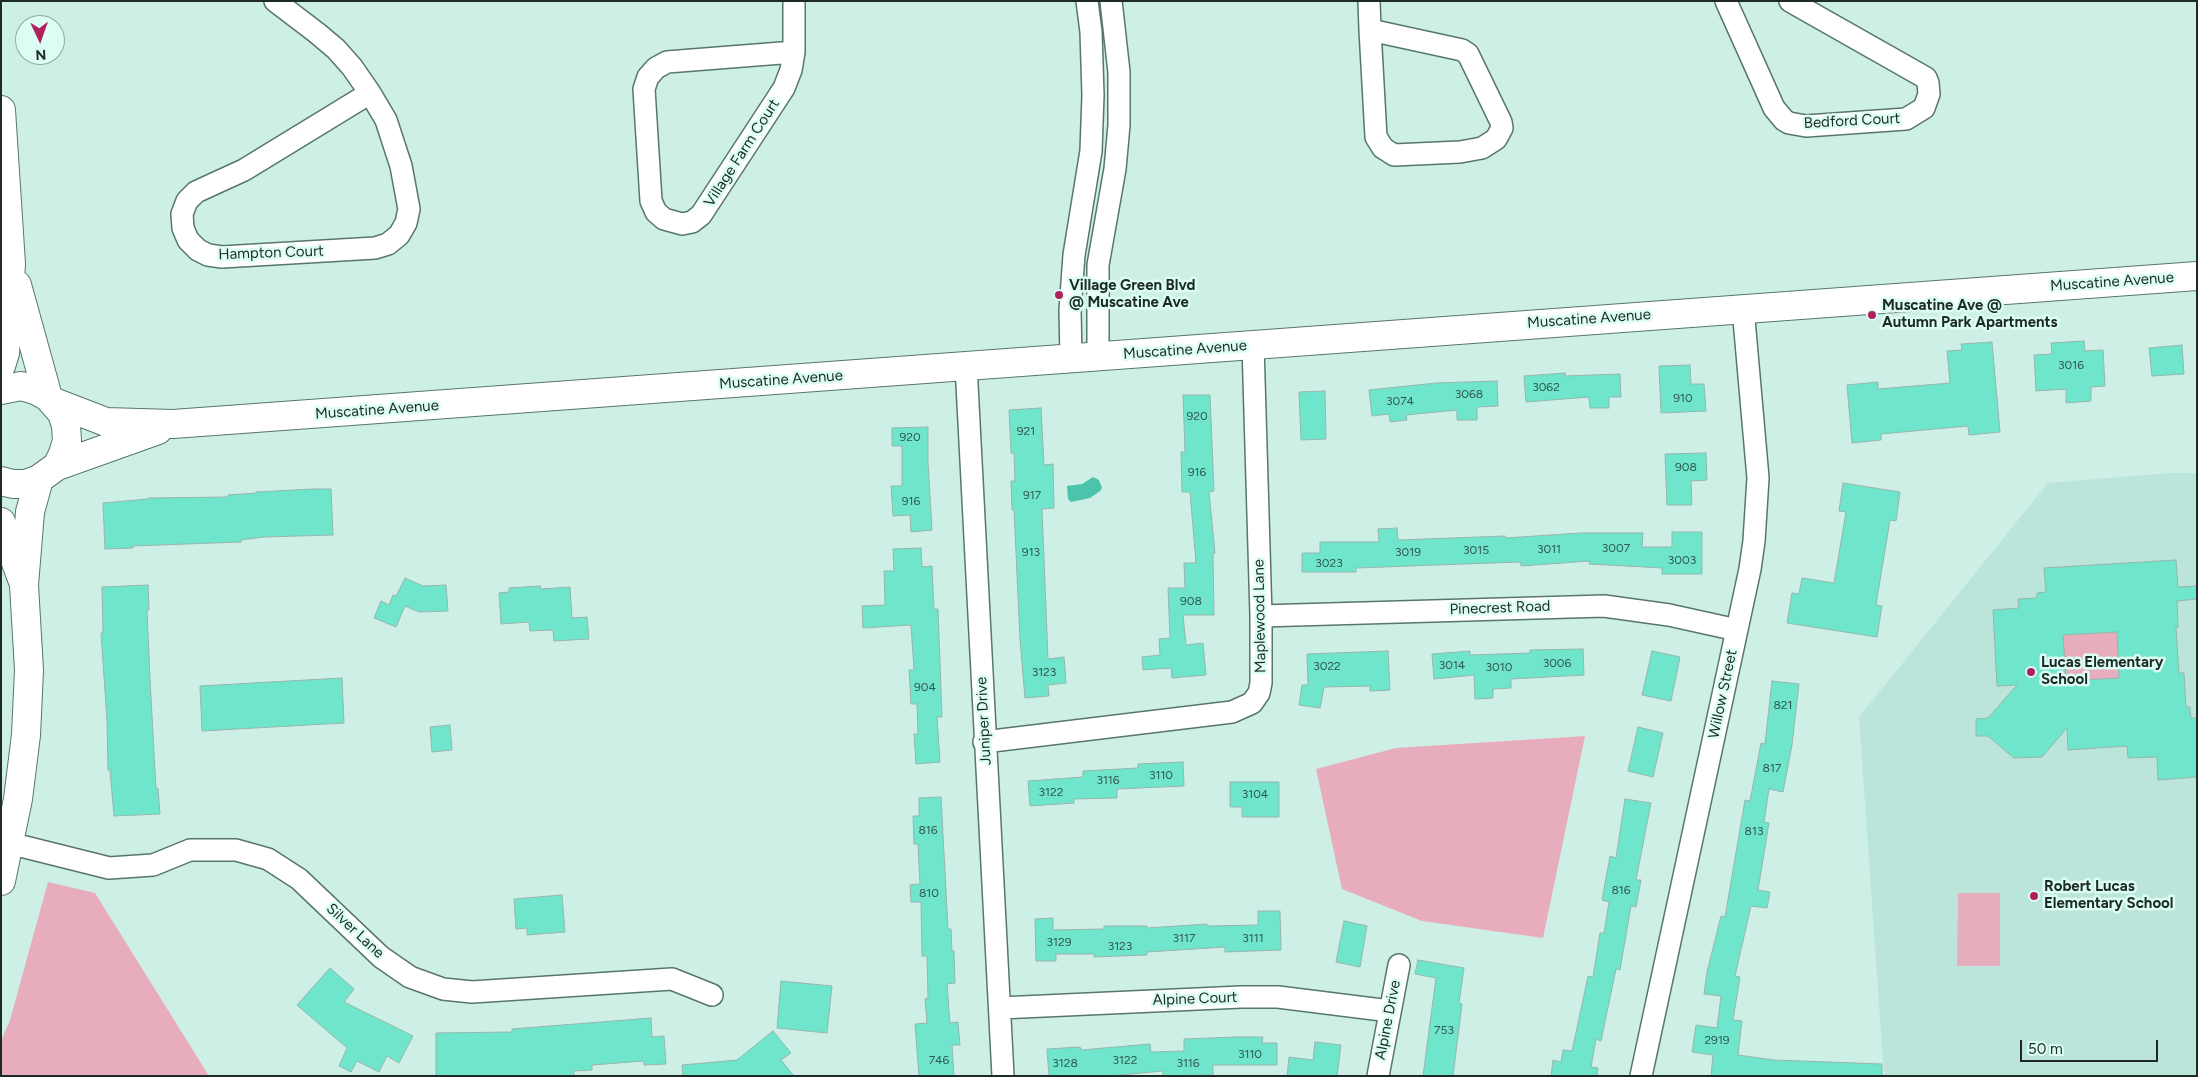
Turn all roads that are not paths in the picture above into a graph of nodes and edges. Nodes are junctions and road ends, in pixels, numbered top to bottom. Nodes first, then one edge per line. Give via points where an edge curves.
1 (275, 1) edge
2 (794, 1) edge
3 (1087, 1) edge
4 (1111, 1) edge
5 (1369, 1) edge
6 (1726, 1) edge
7 (1790, 1) edge
8 (1370, 30) junction
9 (794, 52) junction
10 (370, 93) junction
11 (1, 110) edge
12 (11, 264) junction
13 (2197, 276) edge
14 (1743, 308) junction
15 (1253, 345) junction
16 (1098, 356) junction
17 (1071, 358) junction
18 (1, 366) edge
19 (966, 366) junction
20 (1, 390) edge
21 (51, 399) junction
22 (173, 424) junction
23 (48, 472) junction
24 (1, 481) edge
25 (1, 522) edge
26 (24, 585) junction
27 (1261, 616) junction
28 (1736, 630) junction
29 (984, 742) junction
30 (9, 843) junction
31 (1, 881) edge
32 (1399, 965) dead end
33 (712, 996) dead end
34 (1000, 1008) junction
35 (1390, 1011) junction
36 (1003, 1076) edge
37 (1378, 1076) edge
38 (1641, 1076) edge

1 - 10 street, Hampton Court via 336,49
2 - 9 street, Village Farm Court
3 - 17 street via 1094,95 1091,151 1074,255
4 - 16 street via 1119,72 1119,125 1115,169 1098,265
5 - 8 street
6 - 7 street, Bedford Court via 1774,108 1789,123 1806,126 1906,119 1924,108 1929,94 1926,78
8 - 8 street via 1376,137 1383,148 1394,156 1460,152 1482,148 1496,140 1502,128 1501,122 1468,54
9 - 9 street, Village Farm Court via 667,62 648,77 644,89 651,201 664,219 682,224 701,215 784,88
10 - 10 street, Hampton Court via 386,120 401,166 408,209 406,223 388,244 375,248 222,257 208,255 188,240 182,214 187,201 196,192 244,170
11 - 12 main road
12 - 18 main road via 5,353
12 - 21 main road
13 - 14 main road, Muscatine Avenue
14 - 15 main road, Muscatine Avenue
14 - 28 street, Willow Street via 1758,478 1750,569
15 - 16 main road, Muscatine Avenue
15 - 27 street, Maplewood Lane
16 - 17 main road, Muscatine Avenue
17 - 19 main road, Muscatine Avenue
19 - 22 main road, Muscatine Avenue
19 - 29 street, Juniper Drive
20 - 21 main road, Muscatine Avenue via 21,386
21 - 22 main road, Muscatine Avenue via 106,422
21 - 23 main road via 62,413 67,440 64,454
22 - 23 main road, Muscatine Avenue
23 - 24 main road, Muscatine Avenue via 26,484
23 - 26 main road via 30,512
25 - 26 main road
26 - 30 main road via 29,670 26,735
27 - 28 street, Pinecrest Road via 1604,606 1669,615
27 - 29 street, Maplewood Lane via 1261,684 1259,693 1243,708 1218,714
28 - 38 street, Willow Street
29 - 34 street, Juniper Drive
30 - 31 main road
30 - 33 street, Silver Lane via 109,868 153,865 190,850 236,850 268,860 299,878 381,957 410,976 443,989 472,992 672,979
32 - 35 street, Alpine Drive
34 - 35 street, Alpine Court via 1278,997
34 - 36 street, Juniper Drive
35 - 37 street, Alpine Drive

